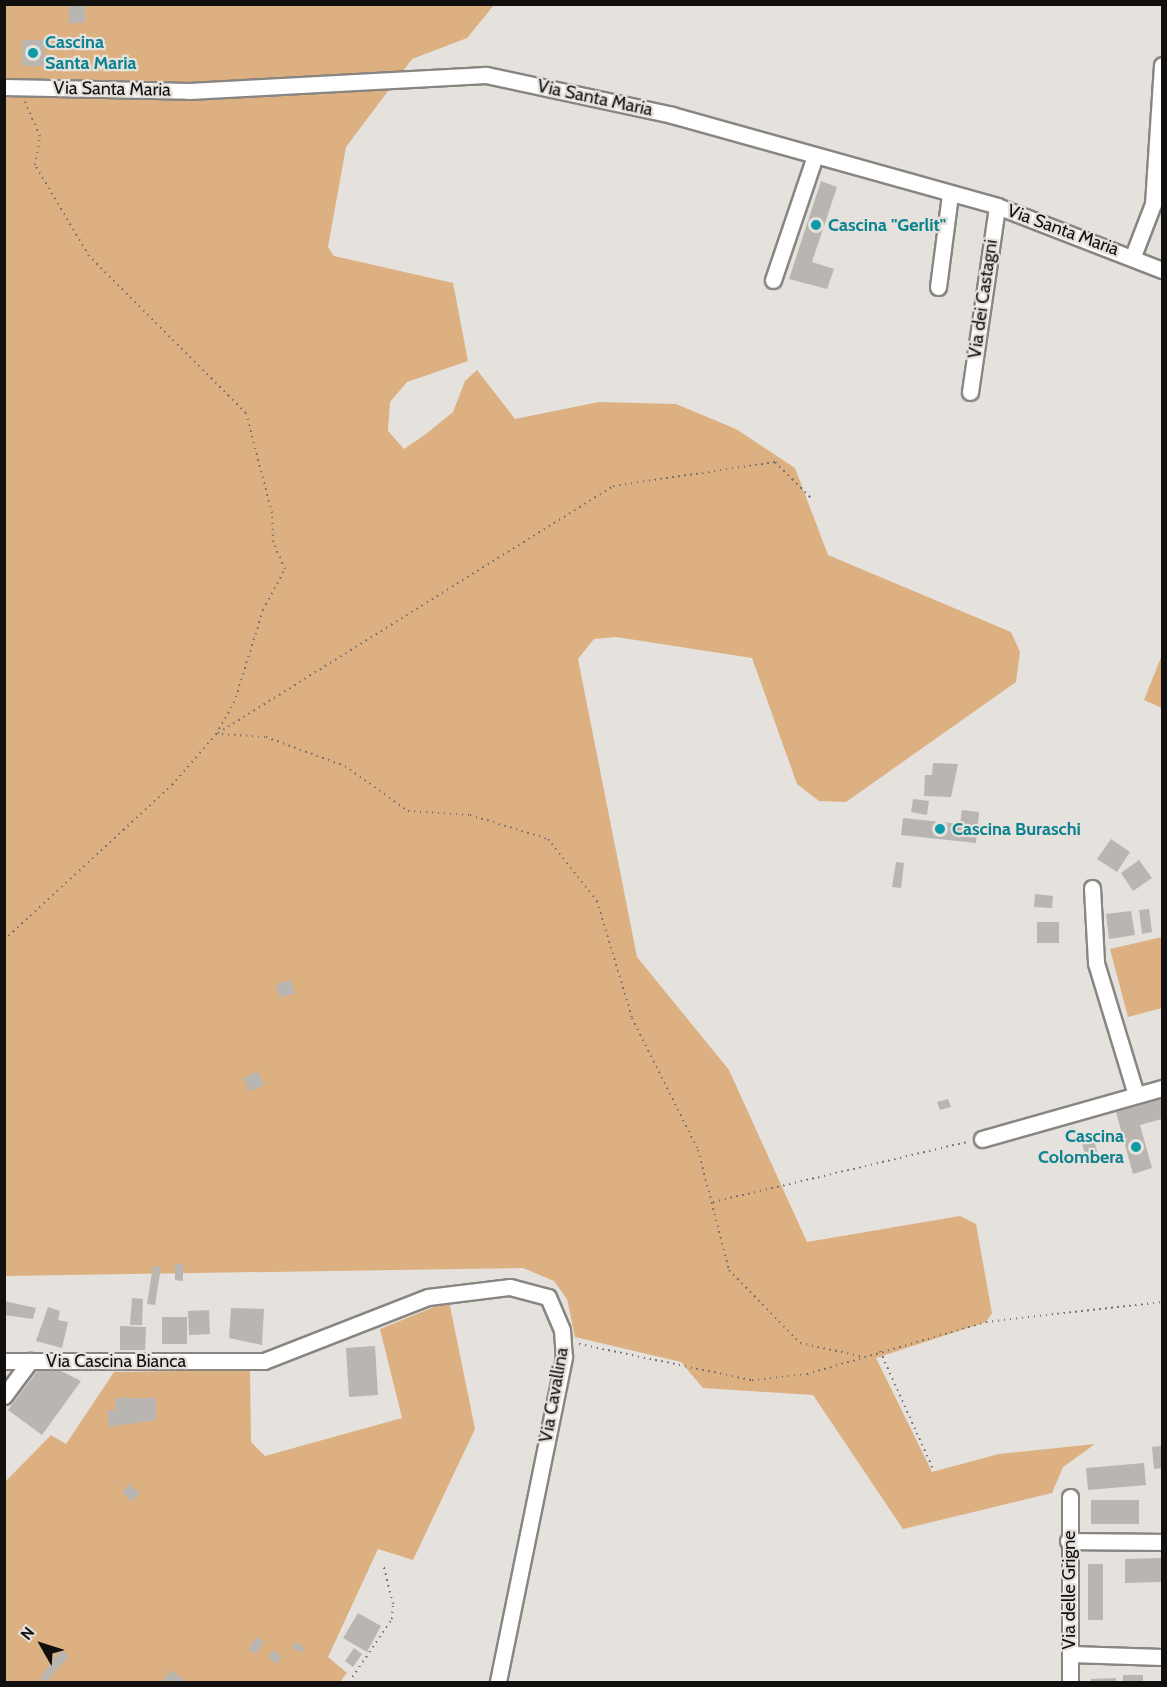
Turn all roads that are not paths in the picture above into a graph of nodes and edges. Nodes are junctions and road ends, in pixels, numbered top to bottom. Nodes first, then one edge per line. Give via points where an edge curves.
1 (1162, 65) edge
2 (11, 87) edge
3 (814, 159) junction
4 (950, 195) junction
5 (997, 206) junction
6 (1133, 256) junction
7 (1162, 270) edge
8 (773, 280) dead end
9 (938, 287) dead end
10 (970, 392) dead end
11 (1092, 888) dead end
12 (1162, 1088) edge
13 (1136, 1095) junction
14 (982, 1139) road end
15 (4, 1361) edge
16 (30, 1361) junction
17 (228, 1361) joint
18 (4, 1396) edge
19 (1070, 1497) dead end
20 (1068, 1541) junction
21 (1162, 1542) edge
22 (1070, 1654) junction
23 (1162, 1657) edge
24 (498, 1683) edge
25 (1070, 1683) edge

1 - 6 street via 1153,204
2 - 3 street, Via Santa Maria via 189,91 486,75 672,116
3 - 4 street, Via Santa Maria
3 - 8 street
4 - 5 street, Via Santa Maria
4 - 9 street
5 - 6 street, Via Santa Maria
5 - 10 street, Via dei Castagni
6 - 7 street, Via Santa Maria
11 - 13 street via 1096,963
12 - 13 street
13 - 14 street
15 - 16 street, Via Cascina Bianca
16 - 17 street, Via Cascina Bianca
16 - 18 street
17 - 24 street, Via Cavallina via 264,1361 428,1297 476,1287 510,1287 548,1298 564,1341
19 - 20 street, Via delle Grigne
20 - 21 street
20 - 22 street, Via delle Grigne
22 - 23 street
22 - 25 street, Via delle Grigne

